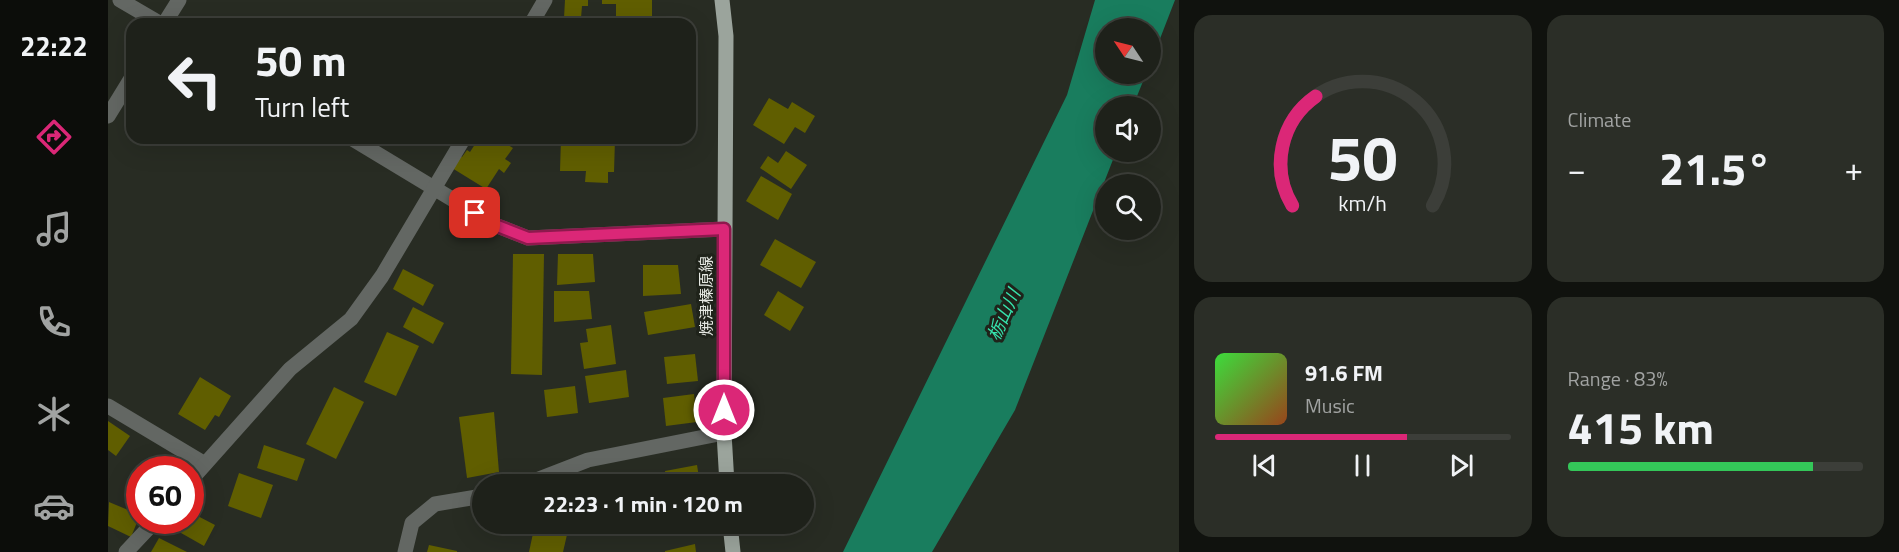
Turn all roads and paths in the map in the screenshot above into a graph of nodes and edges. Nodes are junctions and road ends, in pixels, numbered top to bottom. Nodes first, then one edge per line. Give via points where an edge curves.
1 (120, 0) edge
2 (178, 0) edge
3 (545, 0) edge
4 (722, 0) edge
5 (152, 18) edge
6 (166, 18) edge
7 (534, 18) edge
8 (126, 87) edge
9 (108, 116) edge
10 (361, 144) edge
11 (460, 144) edge
12 (434, 188) junction
13 (724, 229) junction
14 (108, 406) edge
15 (724, 433) junction
16 (205, 464) joint
17 (552, 474) edge
18 (726, 474) edge
19 (472, 498) edge
20 (143, 534) edge
21 (731, 534) edge
22 (126, 552) edge
23 (405, 552) edge
24 (733, 552) edge

1 - 5 street
2 - 6 street
3 - 7 street
4 - 13 main road, 焼津榛原線 via 726,36
8 - 9 street
10 - 12 street
11 - 12 street
12 - 13 street via 495,225 528,238
12 - 16 street via 382,276 351,319 290,369
13 - 15 main road, 焼津榛原線
14 - 16 street
15 - 17 street via 588,460
15 - 18 main road, 焼津榛原線
19 - 23 street via 435,504 412,523
20 - 22 street
21 - 24 main road

